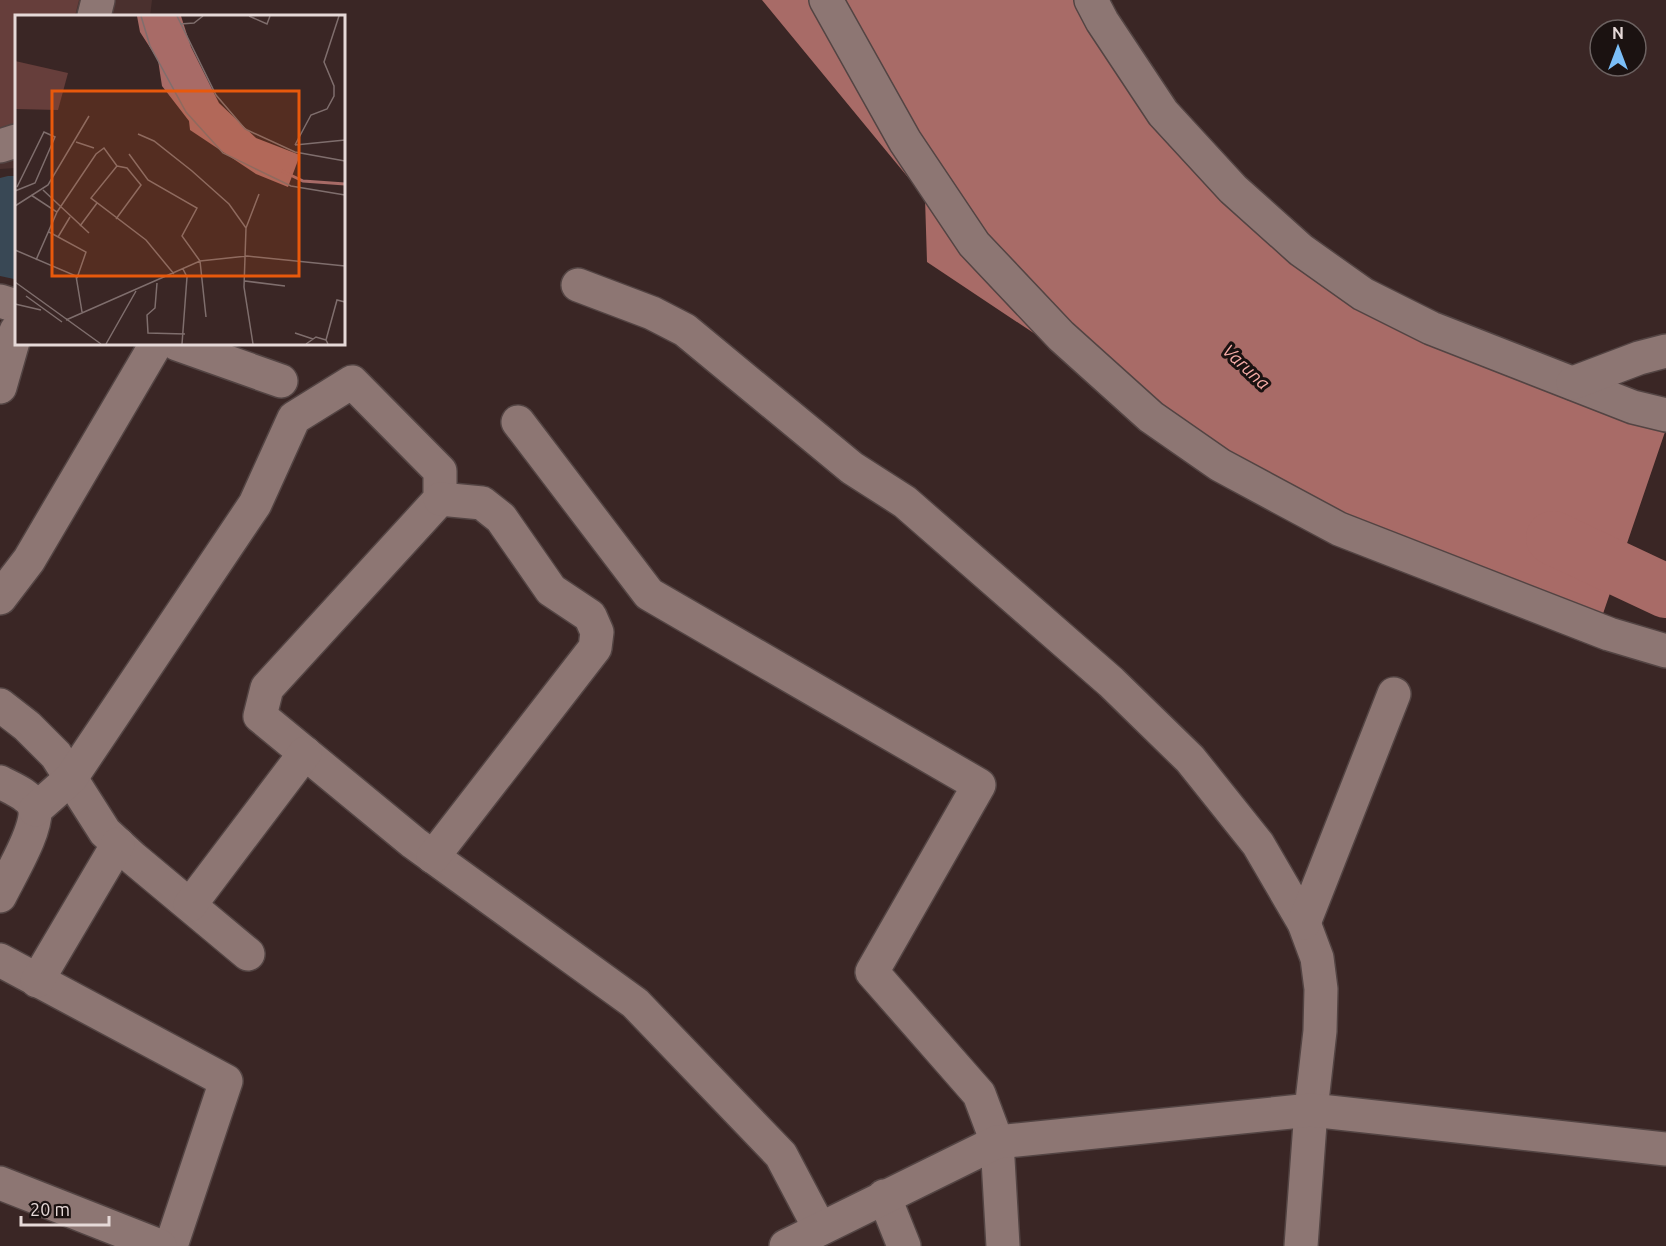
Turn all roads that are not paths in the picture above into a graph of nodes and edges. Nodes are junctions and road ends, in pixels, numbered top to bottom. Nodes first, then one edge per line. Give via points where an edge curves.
1 (98, 0) edge
2 (826, 0) edge
3 (1091, 0) edge
4 (94, 15) edge
5 (15, 141) edge
6 (0, 147) edge
7 (578, 285) dead end
8 (0, 301) edge
9 (15, 306) edge
10 (1666, 329) edge
11 (15, 334) edge
12 (155, 345) edge
13 (180, 345) edge
14 (1653, 354) edge
15 (281, 381) dead end
16 (1573, 383) junction
17 (0, 387) edge
18 (1666, 415) edge
19 (519, 422) dead end
20 (440, 499) junction
21 (0, 598) edge
22 (1666, 651) edge
23 (1394, 694) dead end
24 (0, 705) edge
25 (305, 753) junction
26 (71, 778) junction
27 (0, 782) edge
28 (35, 810) junction
29 (118, 844) junction
30 (434, 857) junction
31 (0, 896) edge
32 (190, 905) junction
33 (1304, 922) junction
34 (248, 954) dead end
35 (0, 960) edge
36 (38, 981) junction
37 (1311, 1110) junction
38 (997, 1142) junction
39 (1666, 1149) edge
40 (0, 1183) edge
41 (884, 1196) junction
42 (820, 1229) junction
43 (160, 1246) edge
44 (171, 1246) edge
45 (786, 1246) edge
46 (904, 1246) edge
47 (1003, 1246) edge
48 (1301, 1246) edge

1 - 4 street
2 - 22 street via 905,141 974,244 1061,336 1151,417 1220,465 1339,529 1609,634
3 - 16 street via 1163,113 1233,189 1301,250 1363,294 1431,328
5 - 6 street
7 - 33 street via 685,330 852,468 905,502 944,535 1110,682 1190,759 1258,844
8 - 9 street
10 - 14 street
11 - 17 street
12 - 21 street via 29,560
13 - 15 street
14 - 16 street
16 - 18 street
19 - 38 street via 649,594 979,785 872,972 979,1094
20 - 25 street via 267,688 260,716
20 - 26 street via 440,471 352,382 294,418 255,504
20 - 30 street via 482,502 501,518 551,590 590,616 597,632 595,648
23 - 33 street
24 - 26 street via 56,755
25 - 30 street
25 - 32 street
26 - 28 street
26 - 29 street via 105,832
27 - 28 street via 25,796
28 - 31 street via 33,827
29 - 32 street
29 - 36 street
30 - 42 street via 635,1003 781,1155
32 - 34 street
33 - 37 street via 1317,957 1321,989
35 - 36 street
36 - 44 street via 226,1081
37 - 38 street
37 - 39 street
37 - 48 street
38 - 41 street
38 - 47 street
40 - 43 street
41 - 42 street
41 - 46 street
42 - 45 street

